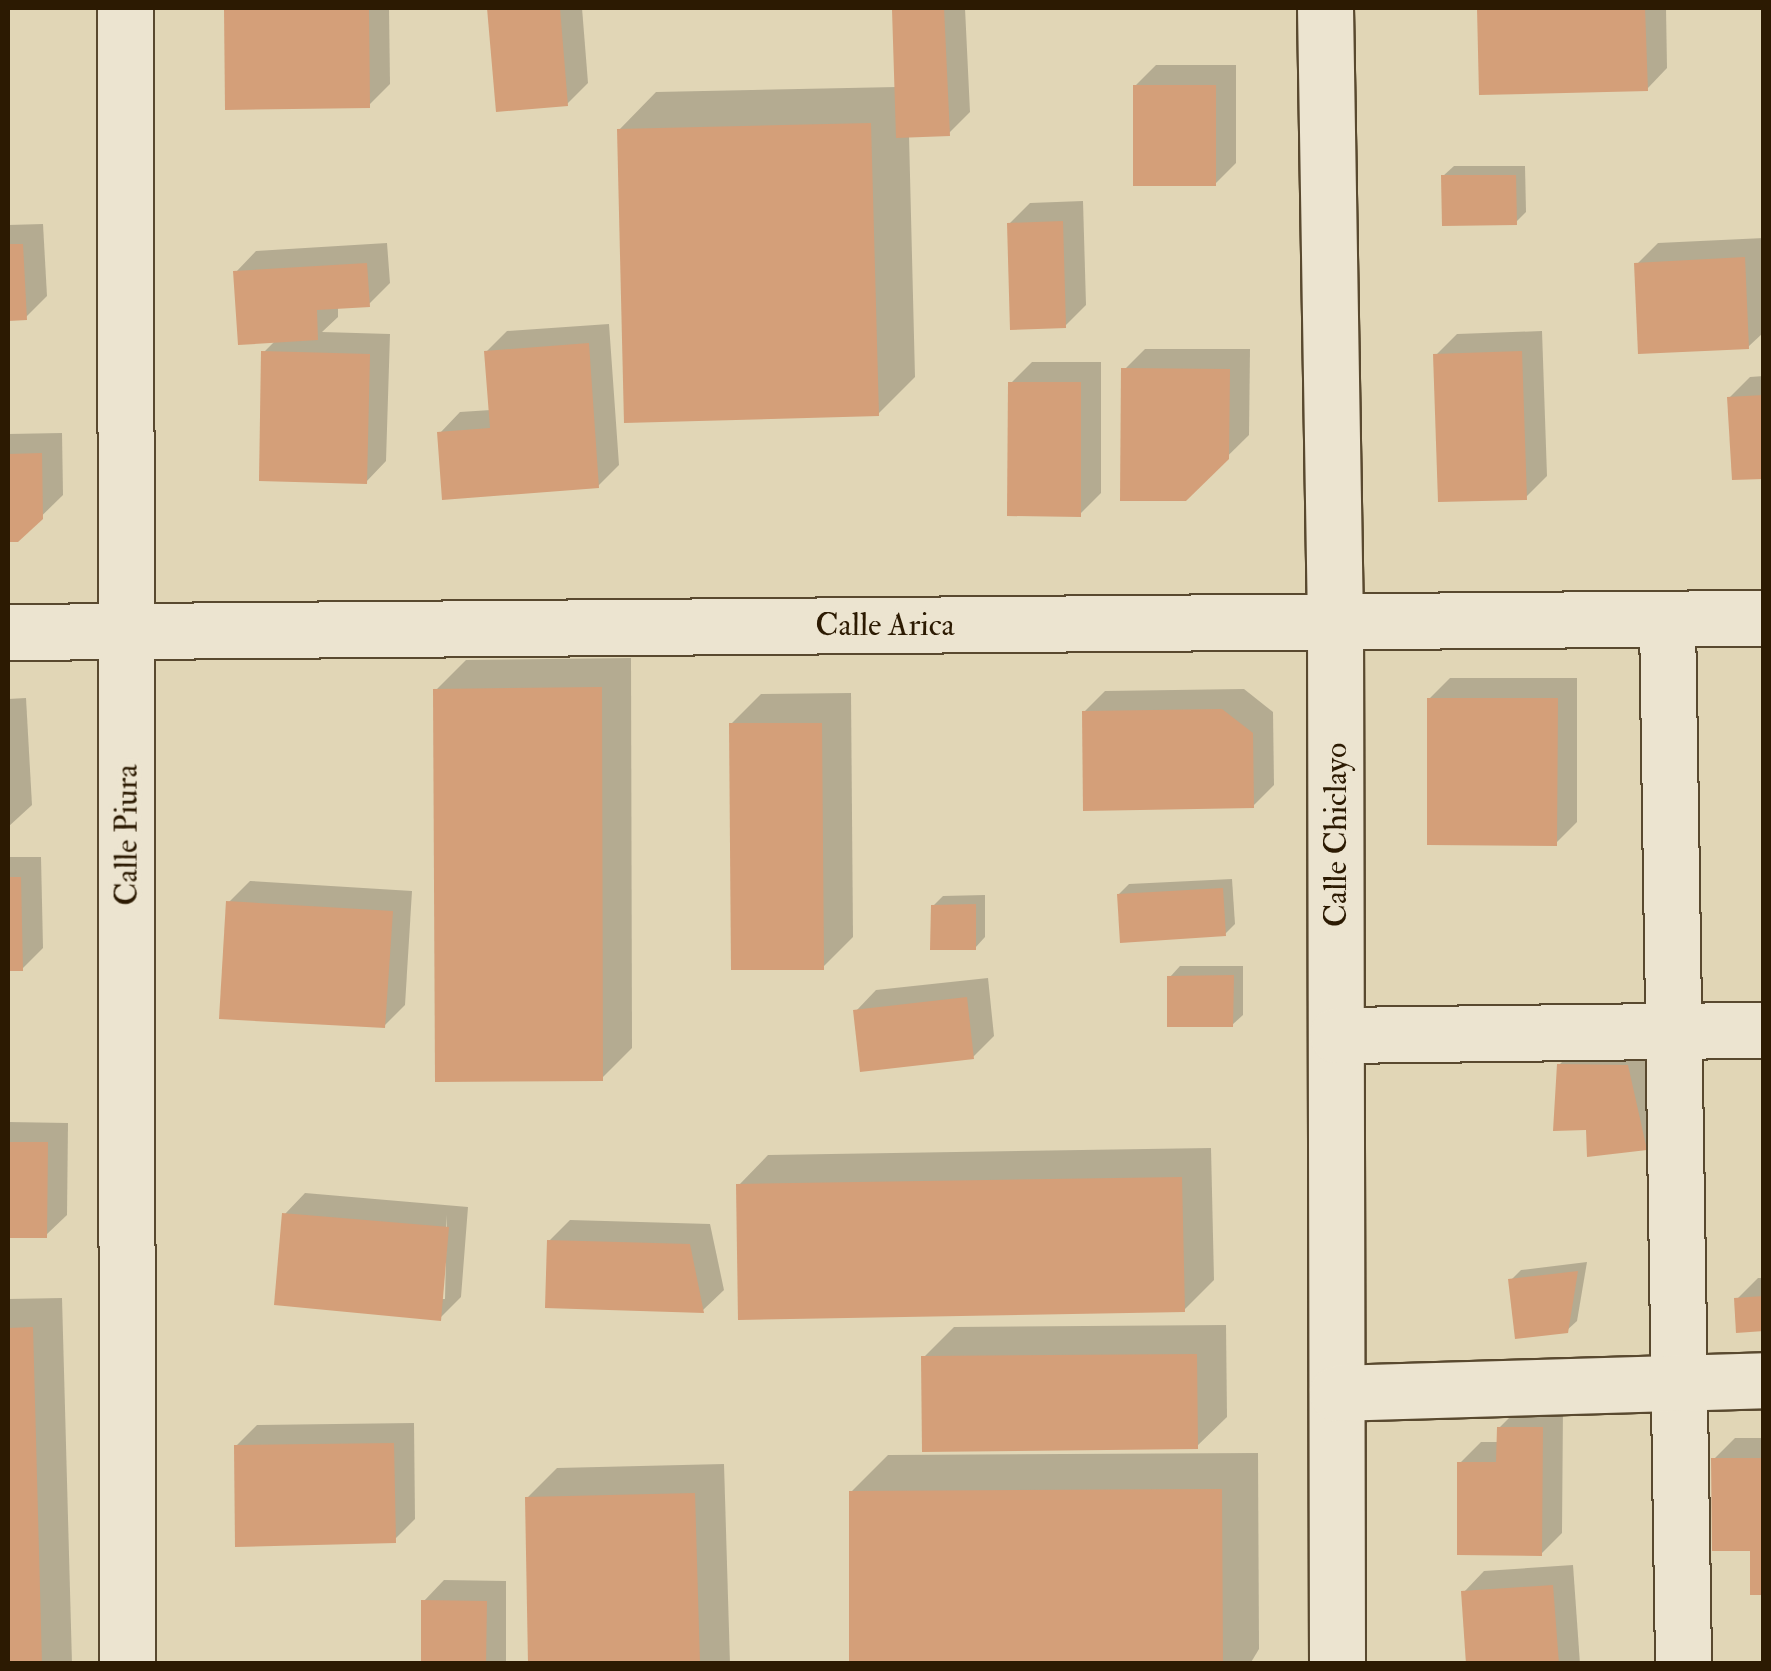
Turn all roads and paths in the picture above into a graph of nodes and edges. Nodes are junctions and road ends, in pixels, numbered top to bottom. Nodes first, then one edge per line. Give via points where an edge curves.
1 (125, 8) edge
2 (1325, 8) edge
3 (1764, 618) edge
4 (1668, 619) junction
5 (1335, 622) junction
6 (127, 631) junction
7 (8, 632) edge
8 (1764, 1030) edge
9 (1674, 1031) junction
10 (1336, 1035) junction
11 (1764, 1380) edge
12 (1678, 1382) junction
13 (1337, 1393) junction
14 (127, 1664) edge
15 (1337, 1664) edge
16 (1683, 1664) edge

1 - 6 street, Calle Piura
2 - 5 street, Calle Chiclayo
3 - 4 street, Calle Arica
4 - 5 street, Calle Arica
4 - 9 street
5 - 6 street, Calle Arica
5 - 10 street, Calle Chiclayo
6 - 7 street, Calle Arica
6 - 14 street, Calle Piura
8 - 9 street
9 - 10 street
9 - 12 street
10 - 13 street, Calle Chiclayo
11 - 12 street
12 - 13 street
12 - 16 street
13 - 15 street, Calle Chiclayo

